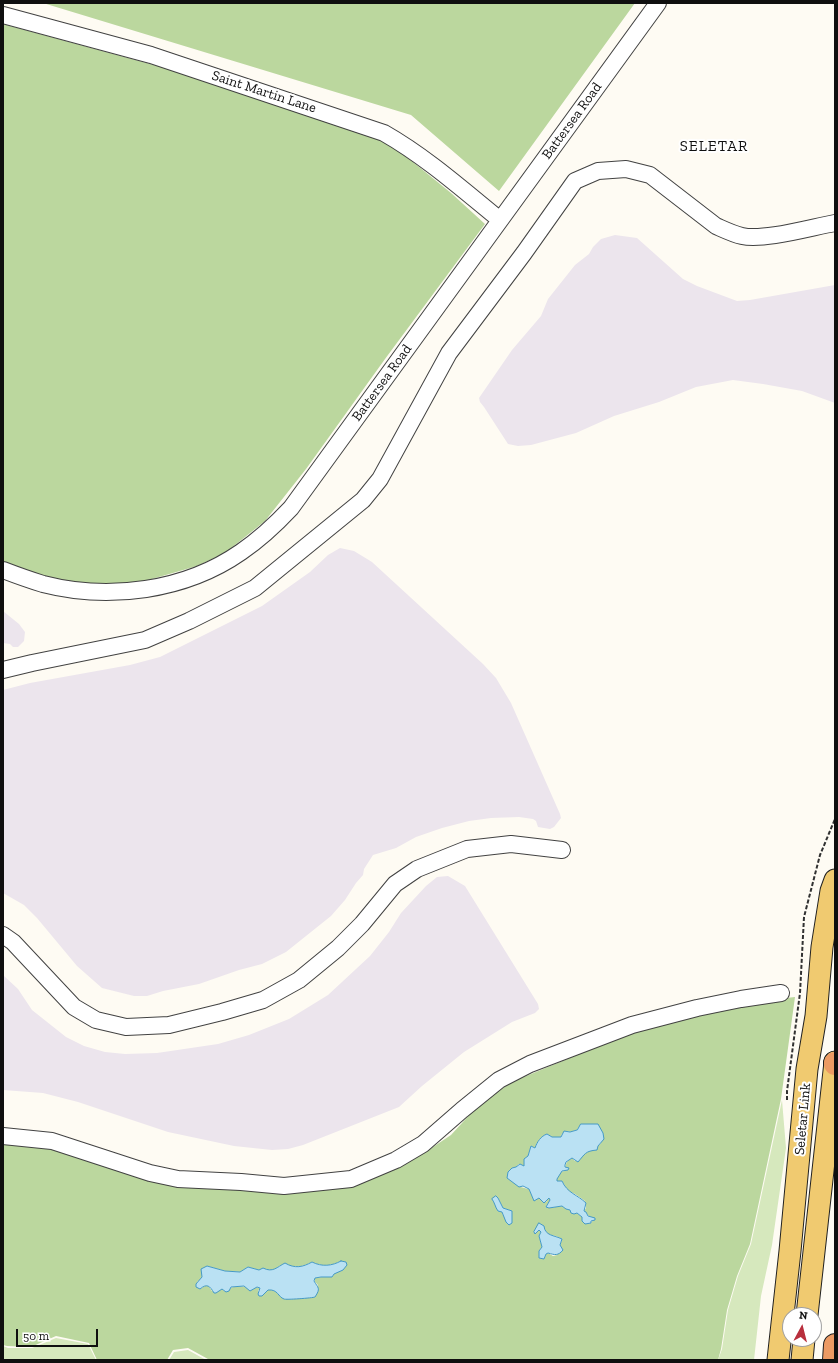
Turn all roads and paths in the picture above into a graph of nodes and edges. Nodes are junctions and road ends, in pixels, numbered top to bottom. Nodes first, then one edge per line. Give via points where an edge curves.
1 (658, 3) edge
2 (3, 15) edge
3 (500, 220) junction
4 (835, 222) edge
5 (3, 570) edge
6 (3, 670) edge
7 (562, 850) dead end
8 (835, 880) edge
9 (3, 936) edge
10 (835, 983) edge
11 (781, 993) dead end
12 (817, 1000) junction
13 (835, 1063) edge
14 (3, 1136) edge
15 (808, 1307) edge
16 (835, 1345) edge
17 (803, 1347) edge
18 (778, 1360) edge
19 (802, 1360) edge
20 (834, 1360) edge

1 - 3 lane, Battersea Road
2 - 3 lane, Saint Martin Lane via 151,55 384,133 432,164
3 - 5 lane, Battersea Road via 291,508 269,532 241,553 210,570 180,581 149,589 128,591 79,590 44,584
4 - 6 lane via 776,234 744,236 716,226 650,174 626,169 598,171 575,181 449,353 380,479 363,500 255,588 190,621 146,640
7 - 9 lane via 511,844 467,849 417,869 395,884 338,948 299,980 263,1000 169,1024 126,1027 96,1020 74,1007 13,942
8 - 12 main road, Seletar Link via 822,947
10 - 12 main road via 824,988
11 - 14 lane via 697,1008 632,1025 530,1064 499,1080 423,1144 396,1160 351,1179 284,1186 178,1179 150,1173 52,1140
12 - 18 main road, Seletar Link via 807,1069
13 - 15 main road, Seletar Link
16 - 20 highway
17 - 19 main road

